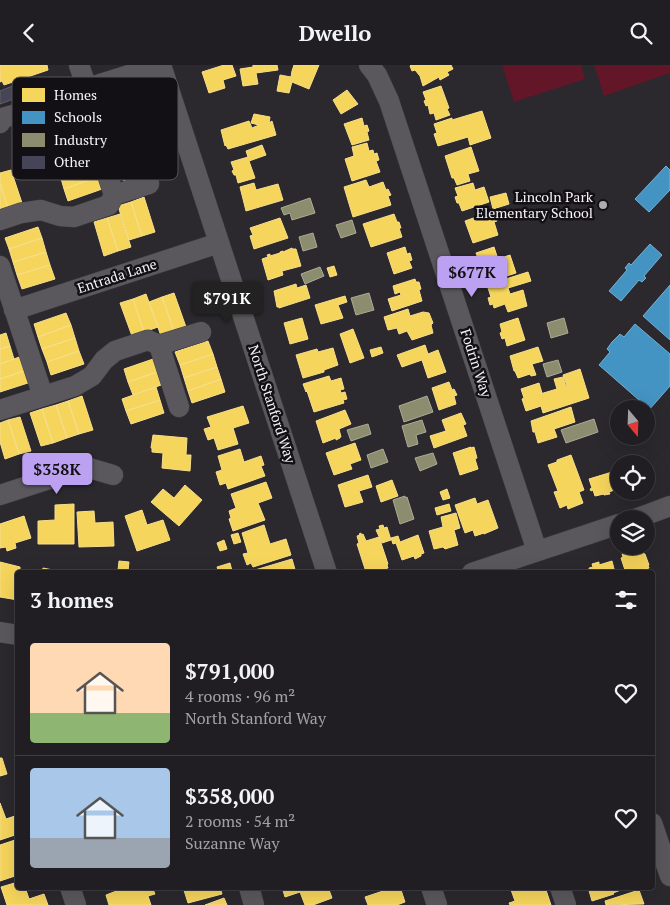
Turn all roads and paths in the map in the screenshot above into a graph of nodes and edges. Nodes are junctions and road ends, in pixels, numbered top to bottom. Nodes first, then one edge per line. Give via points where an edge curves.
1 (79, 65) edge
2 (161, 65) edge
3 (369, 65) edge
4 (84, 77) edge
5 (123, 77) edge
6 (165, 77) edge
7 (12, 116) edge
8 (178, 117) edge
9 (0, 123) edge
10 (109, 180) edge
11 (149, 184) dead end
12 (114, 195) junction
13 (0, 219) edge
14 (219, 243) junction
15 (0, 266) edge
16 (14, 310) junction
17 (201, 332) dead end
18 (159, 345) junction
19 (43, 396) junction
20 (179, 407) dead end
21 (0, 410) edge
22 (113, 475) dead end
23 (0, 495) edge
24 (670, 506) edge
25 (655, 512) edge
26 (610, 527) edge
27 (537, 551) junction
28 (326, 570) edge
29 (481, 570) edge
30 (0, 632) edge
31 (15, 634) edge
32 (655, 832) edge
33 (670, 876) edge
34 (71, 890) edge
35 (250, 890) edge
36 (432, 890) edge
37 (561, 890) edge
38 (76, 905) edge
39 (254, 905) edge
40 (437, 905) edge
41 (566, 905) edge

1 - 4 street
2 - 5 street
2 - 6 street, North Stanford Way
3 - 27 street, Fodrin Way via 389,101
7 - 9 street
8 - 14 street, North Stanford Way
10 - 12 street
11 - 12 street
12 - 13 street via 109,205 74,217 41,210
14 - 16 street, Entrada Lane
14 - 28 street, North Stanford Way
15 - 16 street
16 - 19 street
17 - 18 street
18 - 19 street via 148,340 115,351 92,376 75,386
18 - 20 street
19 - 21 street
22 - 23 street via 86,467
24 - 25 street
26 - 27 street
27 - 29 street
30 - 31 street
32 - 33 street
34 - 38 street
35 - 39 street
36 - 40 street
37 - 41 street

